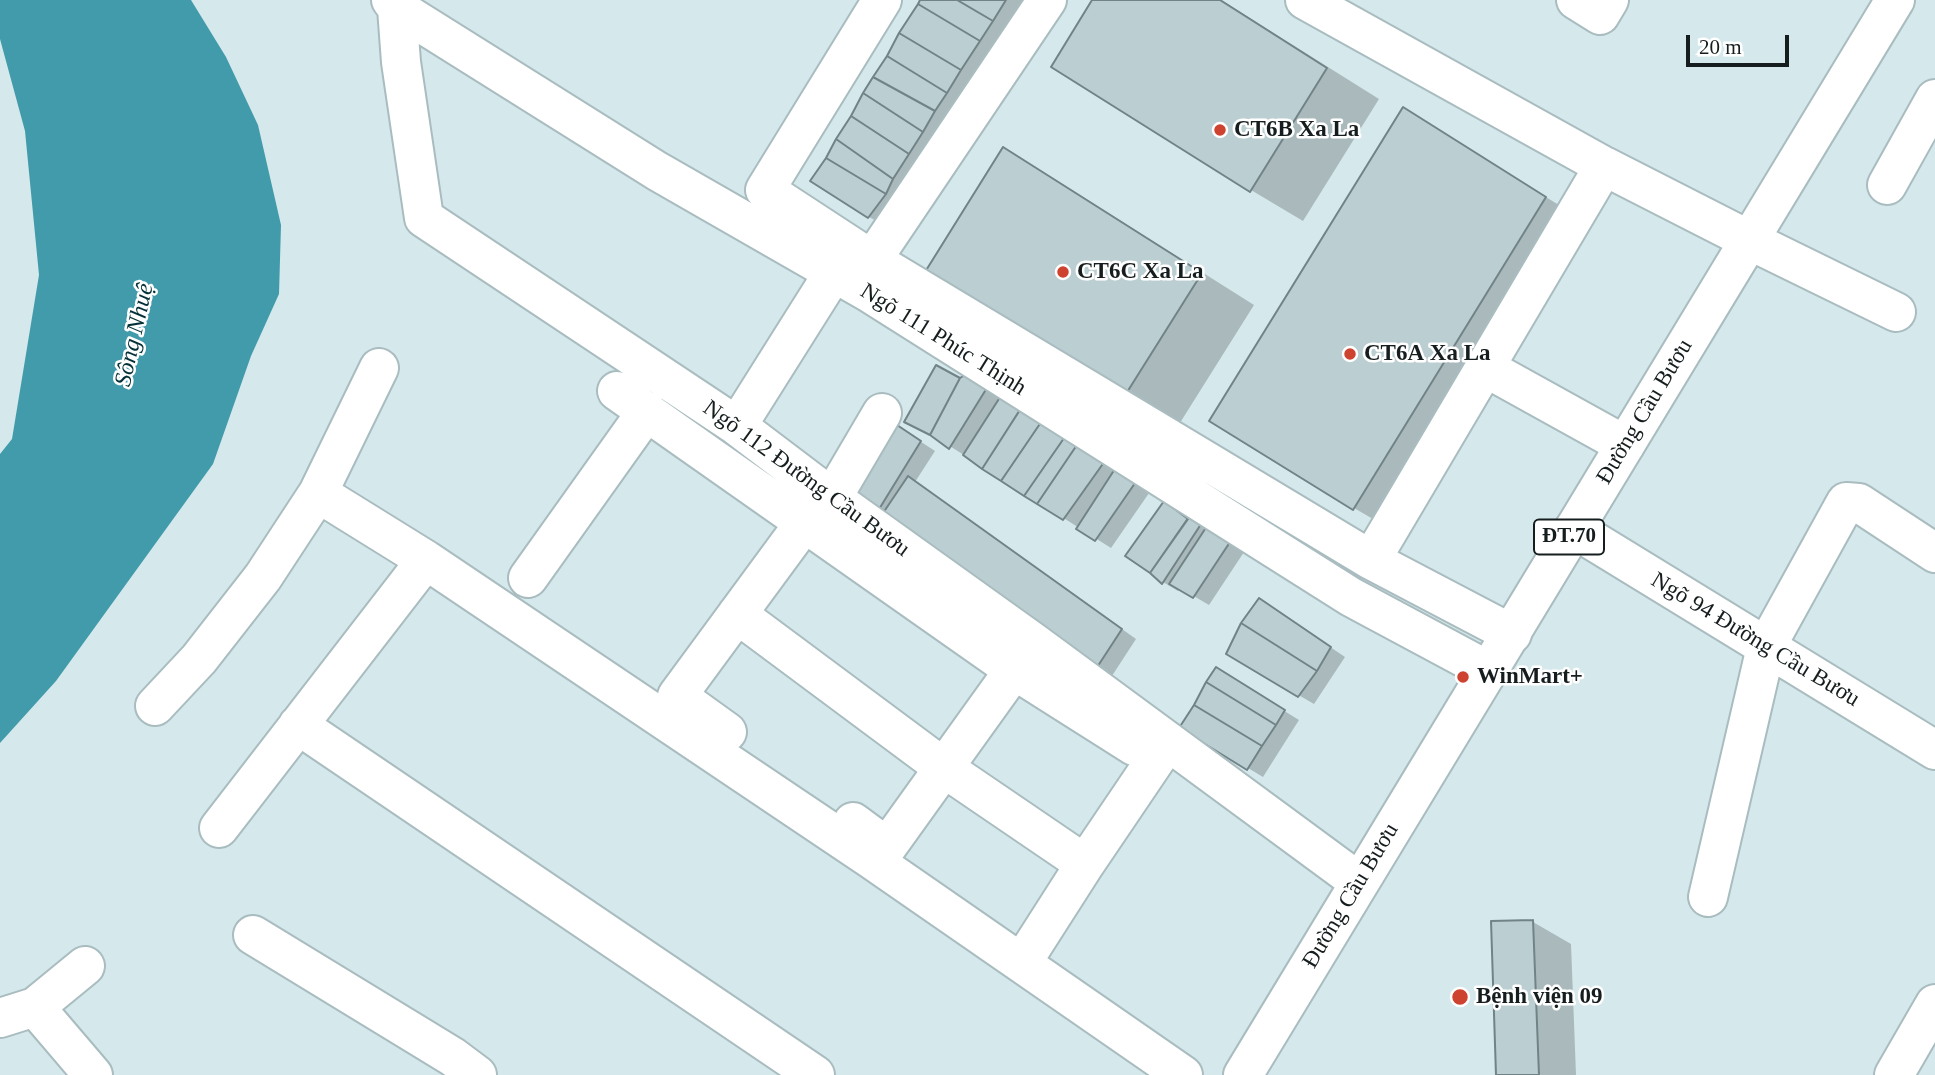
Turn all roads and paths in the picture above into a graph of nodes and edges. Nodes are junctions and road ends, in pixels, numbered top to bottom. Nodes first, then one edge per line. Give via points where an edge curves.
1 (882, 0) edge
2 (1047, 0) edge
3 (1305, 0) edge
4 (1576, 0) edge
5 (1609, 0) edge
6 (1895, 0) edge
7 (394, 4) edge
8 (1935, 99) edge
9 (1604, 166) junction
10 (1887, 185) dead end
11 (1751, 241) junction
12 (872, 260) junction
13 (834, 272) junction
14 (1896, 312) dead end
15 (379, 368) dead end
16 (1486, 368) junction
17 (882, 413) dead end
18 (737, 426) junction
19 (1625, 445) junction
20 (318, 493) junction
21 (819, 510) junction
22 (1574, 529) junction
23 (1935, 553) edge
24 (426, 560) junction
25 (1371, 560) junction
26 (528, 578) dead end
27 (737, 614) junction
28 (1512, 634) junction
29 (1766, 647) junction
30 (1014, 670) junction
31 (1489, 671) junction
32 (155, 706) dead end
33 (298, 725) junction
34 (1935, 750) edge
35 (1156, 760) junction
36 (944, 768) junction
37 (219, 828) dead end
38 (1085, 864) junction
39 (1354, 891) junction
40 (1708, 897) dead end
41 (253, 935) dead end
42 (1030, 950) dead end
43 (85, 966) dead end
44 (1935, 1004) edge
45 (17, 1013) edge
46 (93, 1075) edge
47 (477, 1075) edge
48 (816, 1075) edge
49 (1183, 1075) edge
50 (1243, 1075) edge
51 (1894, 1075) edge

1 - 12 main road via 765,190
2 - 12 main road
3 - 9 main road
4 - 5 main road via 1600,15
6 - 11 main road, Đường Cầu Bươu / ĐT.70
7 - 13 main road, Ngõ 111 Phúc Thịnh via 657,171
7 - 18 main road, Ngõ 112 Đường Cầu Bươu via 425,218
8 - 10 main road
9 - 11 main road
9 - 16 main road
11 - 14 main road
11 - 19 main road, Đường Cầu Bươu / ĐT.70
12 - 25 main road
13 - 18 main road
13 - 31 main road, Ngõ 111 Phúc Thịnh via 1351,597
15 - 20 main road
16 - 19 main road
16 - 25 main road
17 - 21 main road
18 - 21 main road, Ngõ 112 Đường Cầu Bươu
19 - 22 main road, Đường Cầu Bươu / ĐT.70
20 - 24 main road
20 - 32 main road via 262,577 199,659
21 - 26 main road via 632,401
21 - 27 main road
21 - 30 main road
21 - 39 main road, Ngõ 112 Đường Cầu Bươu via 1033,642
22 - 28 main road, Đường Cầu Bươu / ĐT.70
22 - 29 main road, Ngõ 94 Đường Cầu Bươu
23 - 29 main road via 1859,503 1846,502
24 - 33 main road
24 - 49 main road
25 - 28 main road
27 - 36 main road
27 - 36 main road via 677,695 887,847
28 - 31 main road, Đường Cầu Bươu / ĐT.70
29 - 34 main road, Ngõ 94 Đường Cầu Bươu
29 - 40 main road
30 - 35 main road
30 - 36 main road
31 - 39 main road, Đường Cầu Bươu / ĐT.70
33 - 37 main road
33 - 48 main road
35 - 38 main road
35 - 39 main road
36 - 38 main road
38 - 42 main road
39 - 50 main road, Đường Cầu Bươu / ĐT.70
41 - 47 main road
43 - 45 main road
44 - 51 main road
45 - 46 main road

